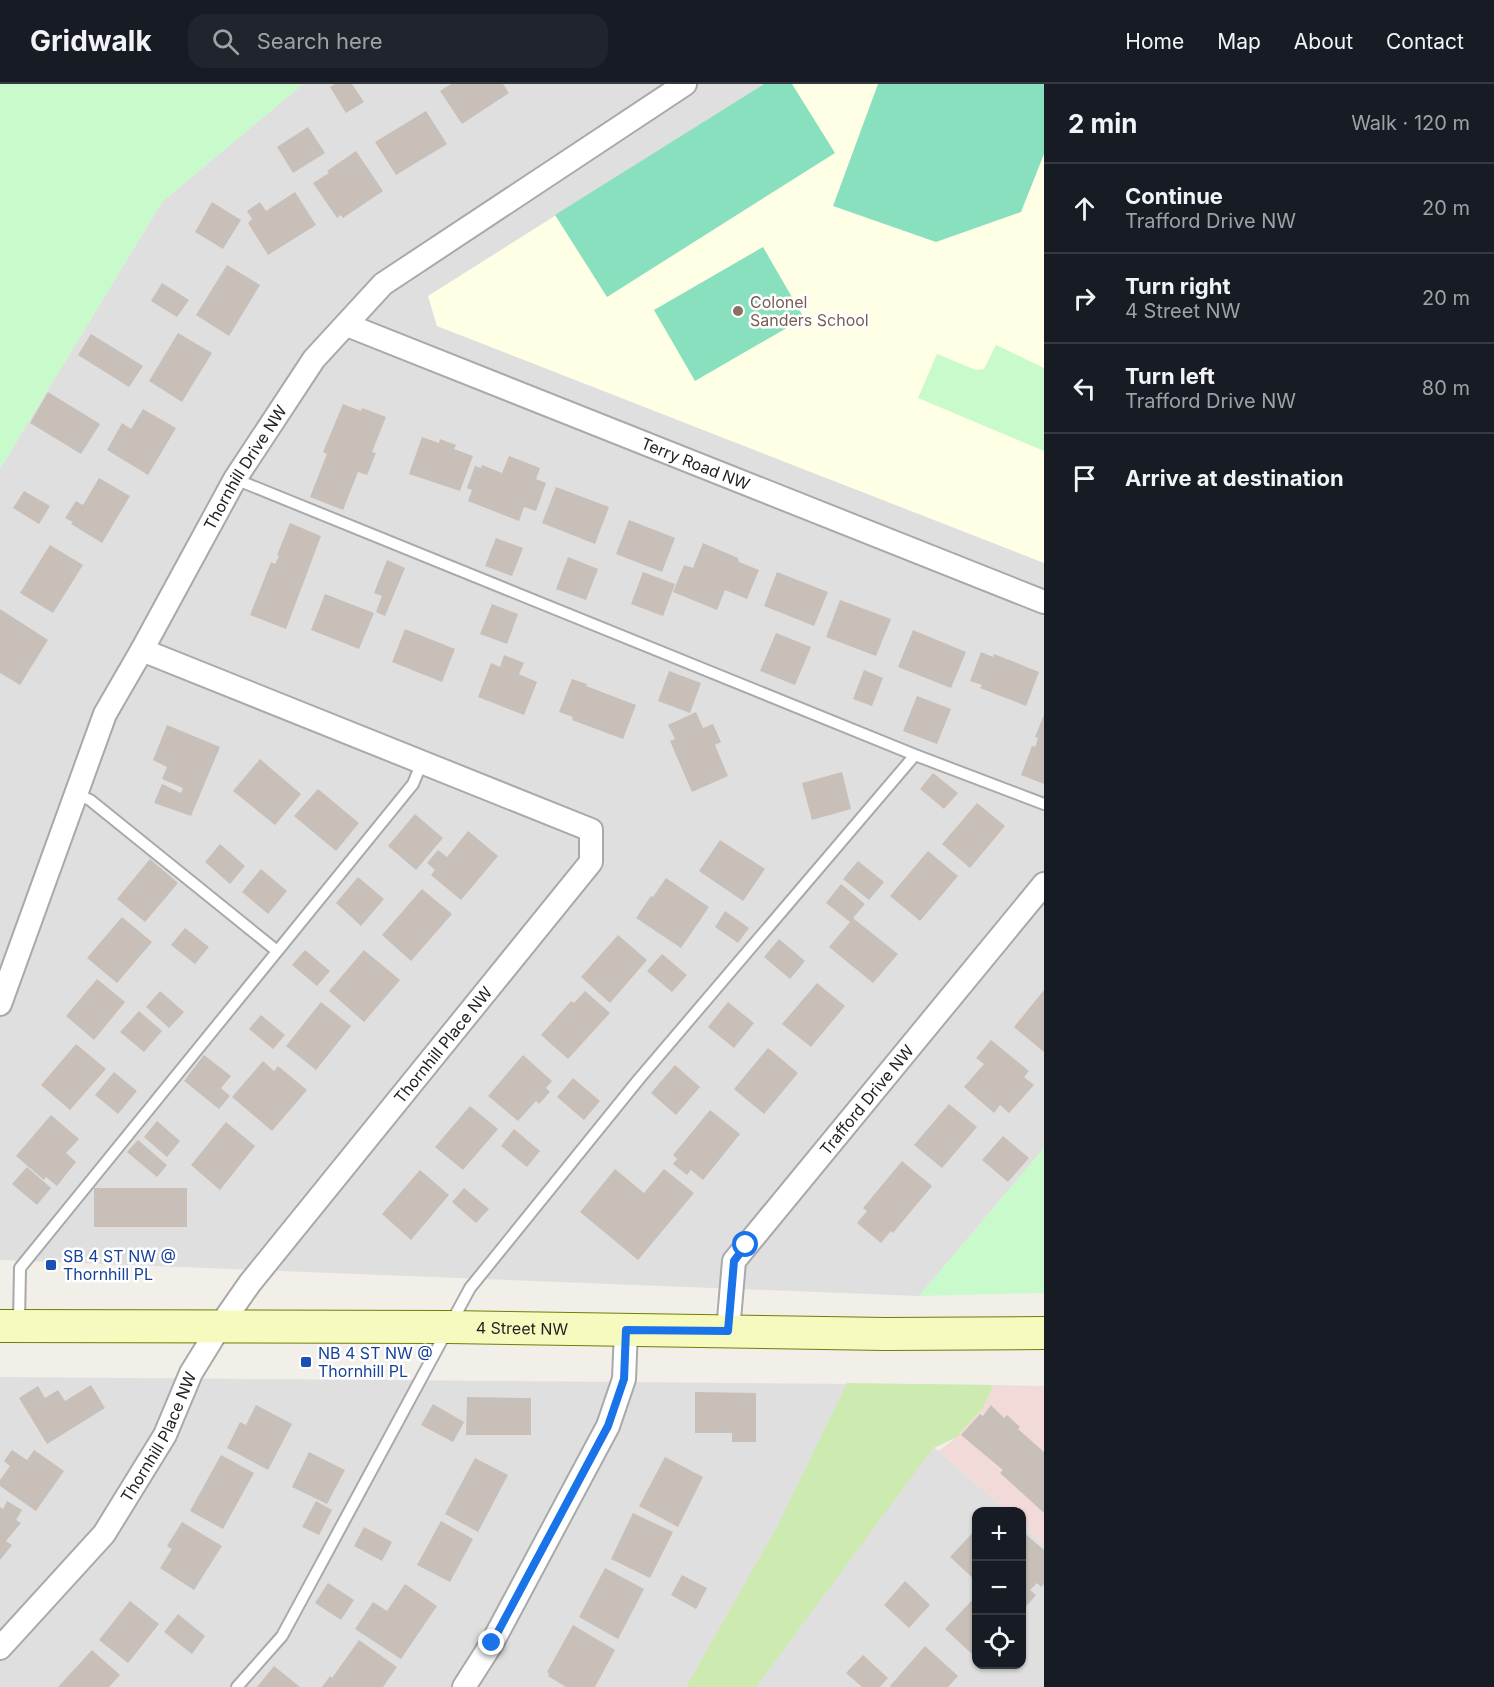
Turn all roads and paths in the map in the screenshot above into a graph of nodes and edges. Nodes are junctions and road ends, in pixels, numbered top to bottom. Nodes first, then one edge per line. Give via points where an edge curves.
1 (685, 84) edge
2 (347, 325) junction
3 (235, 479) junction
4 (1044, 602) edge
5 (142, 650) junction
6 (915, 755) junction
7 (422, 762) junction
8 (77, 794) junction
9 (1044, 804) edge
10 (1044, 884) edge
11 (277, 951) junction
12 (0, 1004) edge
13 (9, 1326) edge
14 (220, 1326) junction
15 (448, 1327) junction
16 (626, 1330) junction
17 (728, 1331) junction
18 (1044, 1333) edge
19 (0, 1648) edge
20 (237, 1687) edge
21 (464, 1687) edge

1 - 2 street, Thornhill Drive NW via 383,284
2 - 3 street, Thornhill Drive NW via 314,359
2 - 4 street, Terry Road NW
3 - 5 street, Thornhill Drive NW
3 - 6 lane
5 - 7 street, Thornhill Place NW
5 - 8 street, Thornhill Drive NW via 105,714
6 - 9 lane
6 - 15 lane via 639,1079 470,1288
7 - 11 lane via 413,784
7 - 14 street, Thornhill Place NW via 591,831 591,862 250,1283
8 - 11 lane via 90,800
8 - 12 street, Thornhill Drive NW
10 - 17 street, Trafford Drive NW via 734,1261
11 - 13 lane via 20,1268
13 - 14 main road, 4 Street NW
14 - 15 main road, 4 Street NW
14 - 19 street, Thornhill Place NW via 192,1373 165,1436 104,1534
15 - 16 main road, 4 Street NW
15 - 20 lane via 282,1636
16 - 17 main road, 4 Street NW
16 - 21 street via 624,1379 608,1426 492,1643
17 - 18 main road, 4 Street NW

